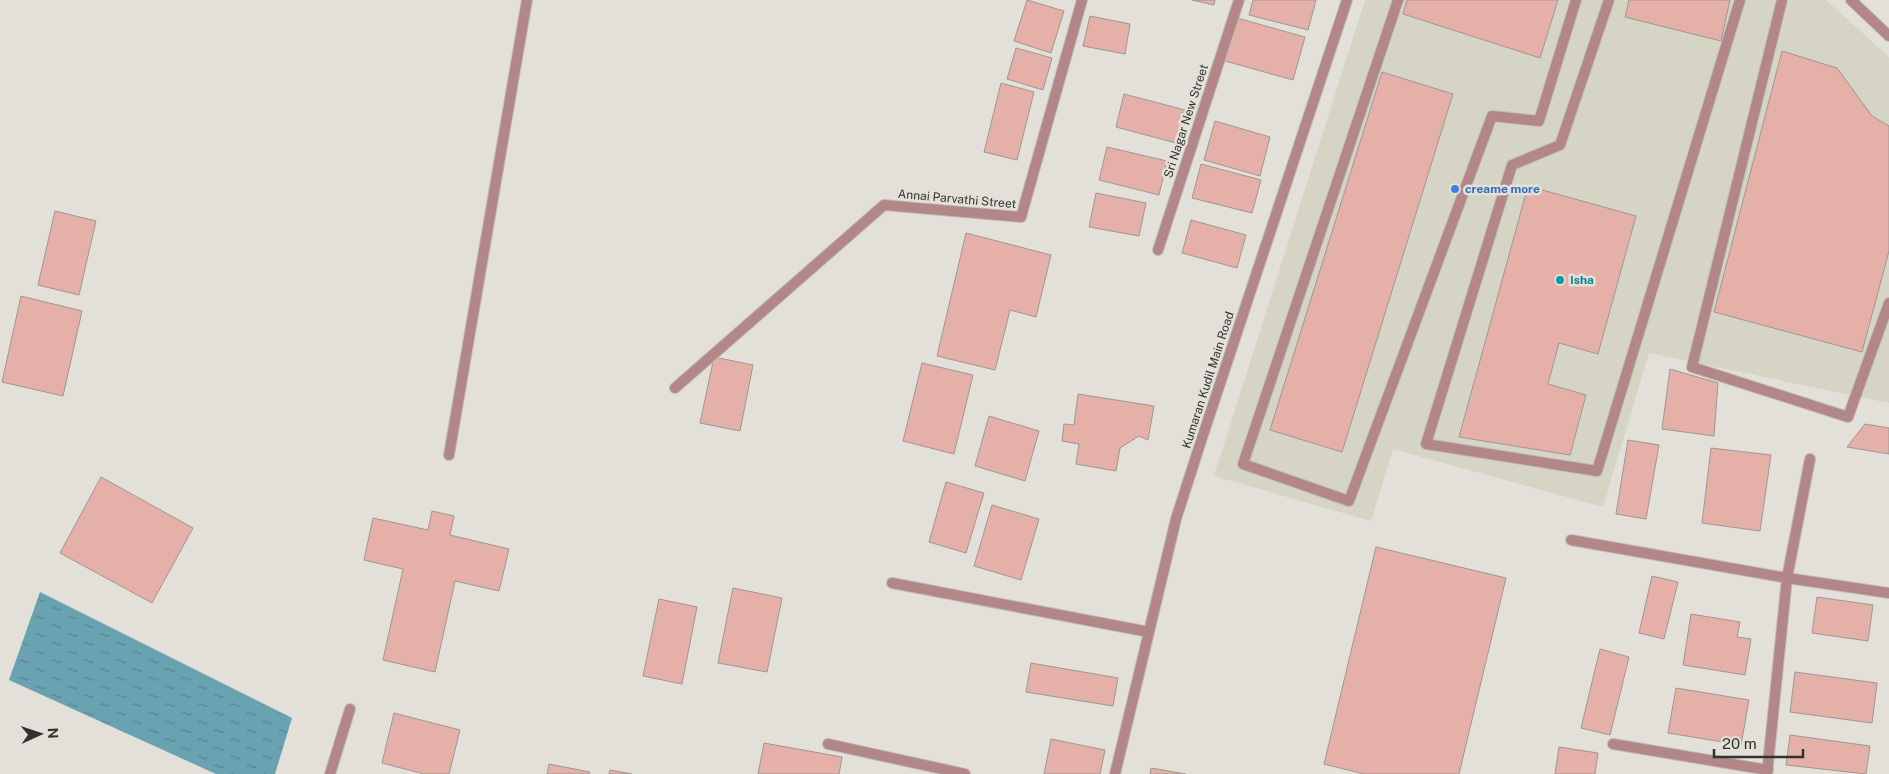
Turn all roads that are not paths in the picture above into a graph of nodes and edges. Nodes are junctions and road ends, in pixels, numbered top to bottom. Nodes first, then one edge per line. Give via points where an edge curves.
1 (527, 0) edge
2 (1082, 0) edge
3 (1239, 0) edge
4 (1347, 0) edge
5 (1398, 0) edge
6 (1576, 0) edge
7 (1609, 0) edge
8 (1740, 0) edge
9 (1782, 0) edge
10 (1851, 0) edge
11 (1889, 36) edge
12 (1158, 250) dead end
13 (1889, 303) edge
14 (675, 388) dead end
15 (449, 455) dead end
16 (1810, 459) dead end
17 (1571, 540) dead end
18 (1788, 578) junction
19 (892, 584) dead end
20 (1889, 593) edge
21 (1149, 632) junction
22 (350, 709) dead end
23 (828, 744) dead end
24 (1613, 744) dead end
25 (1767, 772) edge
26 (330, 774) edge
27 (965, 774) edge
28 (1115, 774) edge

1 - 15 street
2 - 14 street, Annai Parvathi Street via 1021,217 884,205
3 - 12 street, Sri Nagar New Street
4 - 21 street, Kumaran Kudil Main Road via 1176,519
5 - 6 street via 1243,464 1349,501 1492,116 1540,122
7 - 8 street via 1560,145 1512,165 1426,444 1597,471
9 - 13 street via 1692,367 1848,417
10 - 11 street
16 - 18 street
17 - 18 street
18 - 20 street
18 - 25 street
19 - 21 street
21 - 28 street, Kumaran Kudil Main Road
22 - 26 street
23 - 27 street
24 - 25 street

